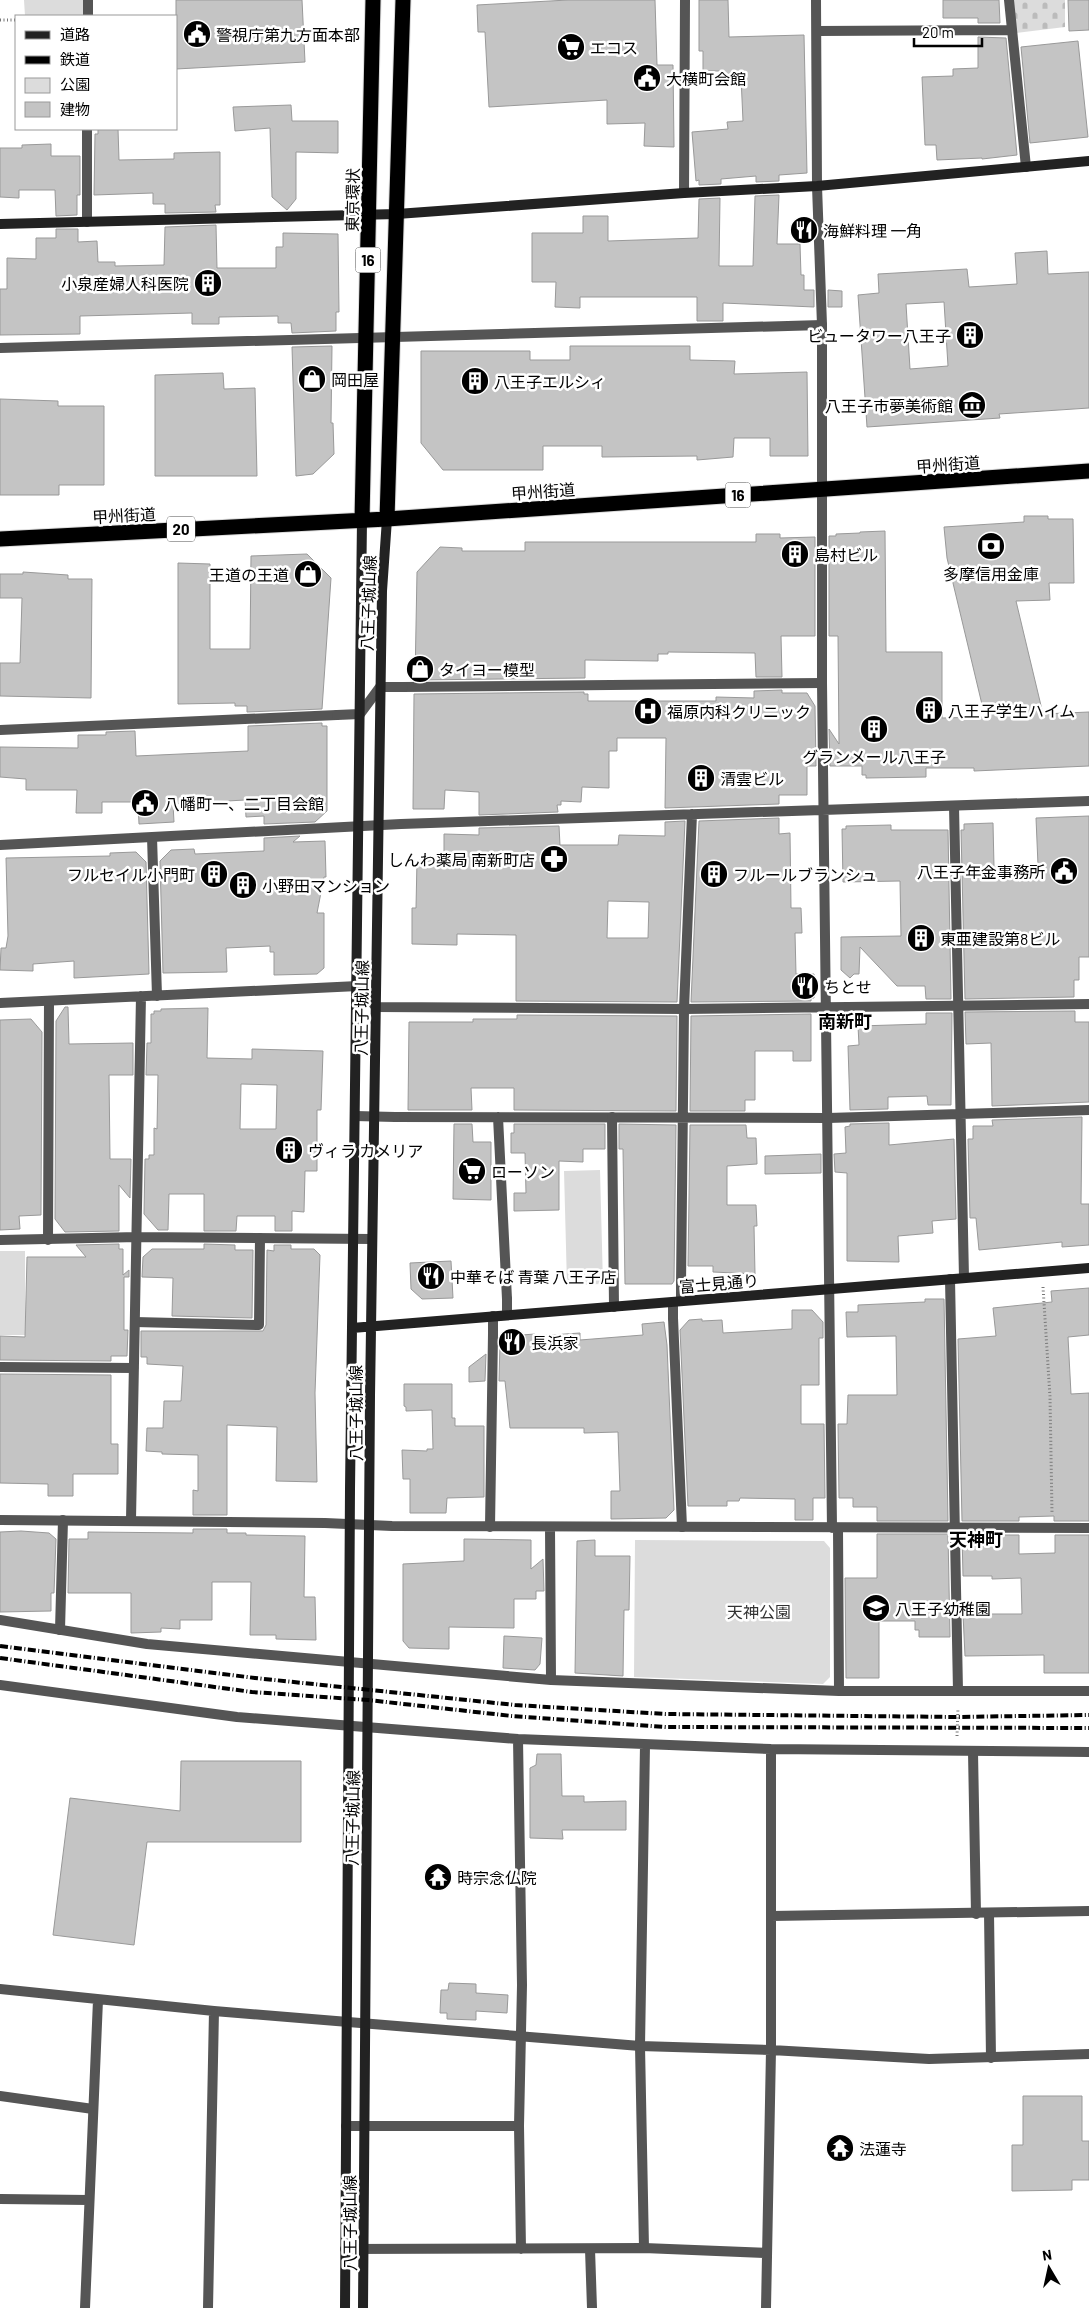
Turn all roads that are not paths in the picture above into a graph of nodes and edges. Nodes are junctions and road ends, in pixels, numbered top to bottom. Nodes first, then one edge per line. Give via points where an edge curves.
1 (88, 0) edge
2 (373, 0) edge
3 (403, 0) edge
4 (684, 0) edge
5 (816, 0) edge
6 (1009, 0) edge
7 (88, 15) edge
8 (1012, 30) junction
9 (817, 31) junction
10 (87, 130) edge
11 (1089, 161) edge
12 (1026, 167) junction
13 (817, 186) junction
14 (684, 193) junction
15 (397, 214) junction
16 (369, 215) junction
17 (87, 222) junction
18 (0, 224) edge
19 (822, 325) junction
20 (393, 338) junction
21 (366, 339) junction
22 (0, 348) edge
23 (1089, 472) edge
24 (822, 490) junction
25 (387, 519) junction
26 (362, 520) junction
27 (0, 539) edge
28 (822, 683) junction
29 (380, 687) junction
30 (360, 714) junction
31 (0, 730) edge
32 (1089, 801) edge
33 (954, 806) junction
34 (824, 812) junction
35 (692, 814) junction
36 (379, 825) junction
37 (360, 826) junction
38 (152, 837) junction
39 (0, 845) edge
40 (358, 986) junction
41 (142, 996) junction
42 (157, 996) junction
43 (49, 1001) junction
44 (0, 1003) edge
45 (958, 1004) junction
46 (1089, 1004) edge
47 (826, 1006) junction
48 (376, 1007) junction
49 (684, 1009) junction
50 (1089, 1110) edge
51 (961, 1114) junction
52 (355, 1116) junction
53 (374, 1116) junction
54 (498, 1117) junction
55 (612, 1117) junction
56 (683, 1118) junction
57 (828, 1118) junction
58 (138, 1237) junction
59 (260, 1238) junction
60 (353, 1239) junction
61 (372, 1239) junction
62 (0, 1240) edge
63 (48, 1240) junction
64 (1089, 1268) edge
65 (964, 1278) junction
66 (950, 1279) junction
67 (830, 1290) junction
68 (677, 1302) junction
69 (614, 1307) junction
70 (507, 1315) junction
71 (493, 1316) junction
72 (135, 1322) junction
73 (371, 1326) junction
74 (352, 1328) junction
75 (0, 1367) edge
76 (134, 1368) junction
77 (0, 1520) edge
78 (63, 1520) junction
79 (131, 1520) junction
80 (350, 1525) junction
81 (370, 1526) junction
82 (490, 1527) junction
83 (550, 1527) junction
84 (682, 1527) junction
85 (835, 1528) junction
86 (956, 1528) junction
87 (1089, 1528) edge
88 (0, 1620) edge
89 (60, 1630) junction
90 (350, 1662) junction
91 (368, 1664) junction
92 (551, 1680) junction
93 (0, 1686) edge
94 (839, 1691) junction
95 (958, 1691) junction
96 (1089, 1691) edge
97 (350, 1726) junction
98 (368, 1727) junction
99 (518, 1739) junction
100 (645, 1746) junction
101 (771, 1749) junction
102 (973, 1752) junction
103 (1089, 1752) edge
104 (1089, 1911) edge
105 (976, 1914) junction
106 (989, 1914) junction
107 (771, 1916) junction
108 (0, 1989) edge
109 (98, 2000) junction
110 (214, 2011) junction
111 (347, 2022) junction
112 (366, 2024) junction
113 (521, 2036) junction
114 (640, 2046) junction
115 (771, 2050) junction
116 (1089, 2054) edge
117 (991, 2058) junction
118 (0, 2096) edge
119 (93, 2110) junction
120 (346, 2126) junction
121 (519, 2126) junction
122 (365, 2127) junction
123 (0, 2200) edge
124 (90, 2200) junction
125 (644, 2248) junction
126 (521, 2249) junction
127 (590, 2249) junction
128 (345, 2250) junction
129 (364, 2250) junction
130 (767, 2253) junction
131 (85, 2308) edge
132 (208, 2308) edge
133 (345, 2308) edge
134 (363, 2308) edge
135 (592, 2308) edge
136 (766, 2308) edge

1 - 7 street
2 - 16 highway, 東京環状 / 16
3 - 15 highway, 16
4 - 14 street
5 - 9 street
6 - 8 street
8 - 9 street
8 - 12 street
9 - 13 street
10 - 17 street
11 - 12 main road
12 - 13 main road
13 - 14 main road
13 - 19 street
14 - 15 main road
15 - 16 main road
15 - 20 highway, 16
16 - 17 main road
16 - 21 highway, 東京環状 / 16
17 - 18 main road
19 - 20 street
19 - 24 street
20 - 21 street
20 - 25 highway, 16
21 - 22 street
21 - 26 highway, 東京環状 / 16
23 - 24 highway, 甲州街道 / 16
24 - 25 highway, 甲州街道 / 16
24 - 28 street
25 - 26 highway, 甲州街道 / 16
25 - 29 main road, 八王子城山線
26 - 27 highway, 甲州街道 / 20
26 - 30 main road, 八王子城山線
28 - 29 street
28 - 34 street
29 - 30 street
29 - 36 main road, 八王子城山線
30 - 31 street
30 - 37 main road, 八王子城山線
32 - 33 street
33 - 34 street
33 - 45 street
34 - 35 street
34 - 47 street
35 - 36 street
35 - 49 street
36 - 37 street
36 - 48 main road, 八王子城山線
37 - 38 street
37 - 40 main road, 八王子城山線
38 - 39 street
38 - 42 street
40 - 42 street
40 - 48 street
40 - 52 main road, 八王子城山線
41 - 42 street
41 - 43 street
41 - 58 street
43 - 44 street
43 - 63 street
45 - 46 street
45 - 47 street
45 - 51 street
47 - 49 street
47 - 57 street
48 - 49 street
48 - 53 main road, 八王子城山線
49 - 56 street
50 - 51 street
51 - 57 street
51 - 65 street
52 - 53 street
52 - 60 main road, 八王子城山線
53 - 54 street
53 - 61 main road, 八王子城山線
54 - 55 street
54 - 70 street
55 - 56 street
55 - 69 street
56 - 57 street
56 - 68 street via 681,1285
57 - 67 street
58 - 59 street
58 - 63 street
58 - 72 street
59 - 60 street
59 - 72 street via 259,1325
60 - 61 street
60 - 74 main road, 八王子城山線
61 - 73 main road, 八王子城山線
62 - 63 street
64 - 65 main road, 富士見通り
65 - 66 main road, 富士見通り
66 - 67 main road, 富士見通り
66 - 86 street
67 - 68 main road, 富士見通り
67 - 85 street
68 - 69 main road, 富士見通り
68 - 84 street via 673,1318
69 - 70 main road, 富士見通り
70 - 71 main road, 富士見通り
71 - 73 main road, 富士見通り
71 - 82 street
72 - 76 street
73 - 74 main road, 富士見通り
73 - 81 main road, 八王子城山線
74 - 80 main road, 八王子城山線
75 - 76 street
76 - 79 street
77 - 78 street
78 - 79 street
78 - 89 street
79 - 80 street
80 - 81 street
80 - 90 main road, 八王子城山線
81 - 82 street
81 - 91 main road, 八王子城山線
82 - 83 street
83 - 84 street
83 - 92 street
84 - 85 street
85 - 86 street
85 - 94 street
86 - 87 street
86 - 95 street
88 - 89 street
89 - 90 street via 147,1644
90 - 91 street
90 - 97 main road, 八王子城山線
91 - 92 street
91 - 98 main road, 八王子城山線
92 - 94 street
93 - 97 street via 237,1717
94 - 95 street
95 - 96 street
97 - 98 street
97 - 111 main road, 八王子城山線
98 - 99 street
98 - 112 main road, 八王子城山線
99 - 100 street
99 - 113 street
100 - 101 street
100 - 114 street
101 - 102 street
101 - 107 street
102 - 103 street
102 - 105 street
104 - 106 street
105 - 106 street
105 - 107 street
106 - 117 street
107 - 115 street
108 - 109 street
109 - 110 street
109 - 119 street
110 - 111 street
110 - 132 street
111 - 112 street
111 - 120 main road, 八王子城山線
112 - 113 street
112 - 122 main road, 八王子城山線
113 - 114 street
113 - 121 street
114 - 115 street
114 - 125 street
115 - 117 street via 929,2059
115 - 130 street
116 - 117 street
118 - 119 street
119 - 124 street
120 - 122 street
120 - 128 main road, 八王子城山線
121 - 122 street
121 - 126 street
122 - 129 main road, 八王子城山線
123 - 124 street
124 - 131 street
125 - 127 street
125 - 130 street
126 - 127 street
126 - 129 street
127 - 135 street
128 - 129 street
128 - 133 main road, 八王子城山線
129 - 134 main road, 八王子城山線
130 - 136 street

